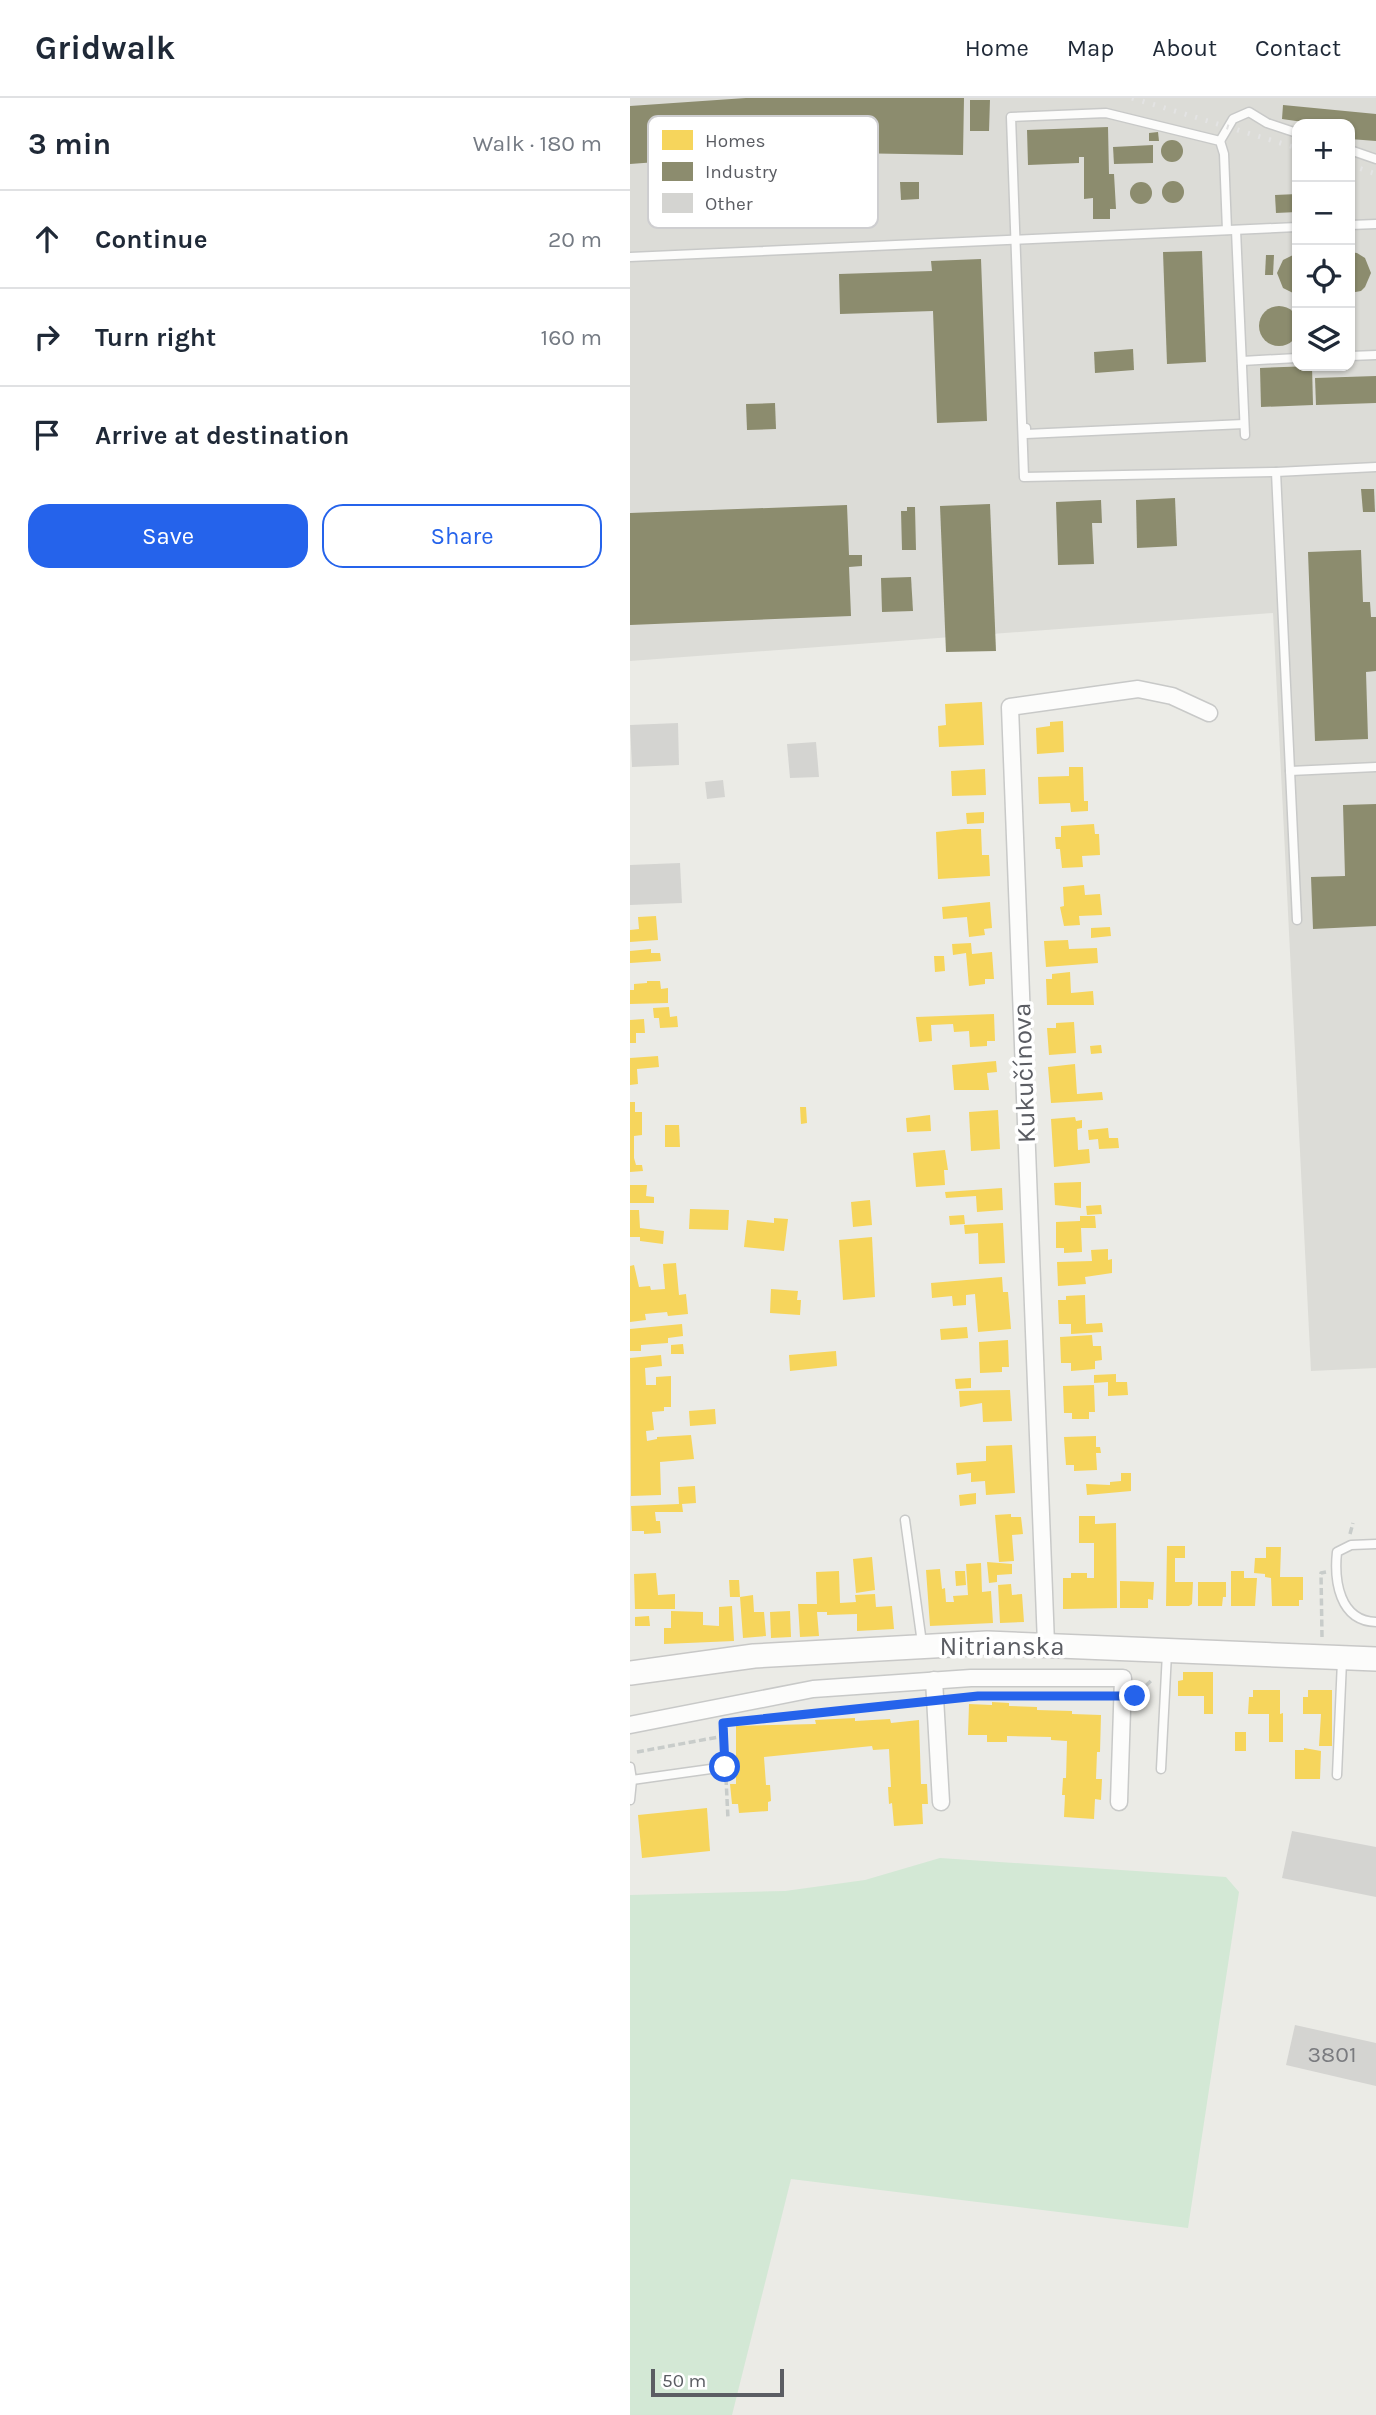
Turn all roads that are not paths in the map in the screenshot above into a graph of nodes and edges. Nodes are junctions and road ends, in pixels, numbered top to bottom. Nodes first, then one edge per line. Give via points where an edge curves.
1 (1292, 131) edge
2 (1220, 141) junction
3 (1355, 152) edge
4 (1376, 159) edge
5 (1376, 224) edge
6 (1355, 225) edge
7 (1292, 227) edge
8 (1231, 230) junction
9 (1015, 240) junction
10 (630, 257) edge
11 (1376, 355) edge
12 (1355, 356) edge
13 (1292, 358) edge
14 (1241, 360) junction
15 (1244, 424) junction
16 (1245, 435) dead end
17 (1376, 467) edge
18 (1276, 472) junction
19 (1209, 713) dead end
20 (1376, 766) edge
21 (1290, 771) junction
22 (1297, 920) dead end
23 (905, 1520) dead end
24 (1376, 1544) edge
25 (1376, 1622) edge
26 (1046, 1644) junction
27 (922, 1646) junction
28 (1168, 1650) junction
29 (1342, 1658) junction
30 (1376, 1659) edge
31 (630, 1673) edge
32 (934, 1680) junction
33 (630, 1725) edge
34 (725, 1767) road end
35 (630, 1768) edge
36 (1160, 1769) dead end
37 (1337, 1775) dead end
38 (632, 1780) junction
39 (630, 1800) edge
40 (1119, 1801) dead end
41 (941, 1802) dead end

1 - 2 lane via 1249,112 1233,119
2 - 8 lane
2 - 9 lane via 1106,113 1011,117
3 - 4 lane
5 - 6 lane
7 - 8 lane
8 - 9 lane
8 - 14 lane
9 - 10 lane
9 - 15 lane via 1026,434
9 - 18 lane via 1024,477
11 - 12 lane
13 - 14 lane
14 - 15 lane
15 - 16 lane
17 - 18 lane
18 - 21 lane
19 - 26 street, Kukučínova via 1172,696 1138,688 1010,707
20 - 21 lane
21 - 22 lane
23 - 27 lane
24 - 25 lane via 1351,1545 1337,1552 1336,1567 1339,1596 1352,1612
26 - 27 main road, Nitrianska
26 - 28 main road, Nitrianska
27 - 31 main road, Nitrianska via 754,1656
28 - 29 main road, Nitrianska
28 - 36 lane
29 - 30 main road, Nitrianska
29 - 37 lane
32 - 33 street, Nitrianska via 813,1689
32 - 40 street, Nitrianska via 1123,1678
32 - 41 street, Nitrianska
34 - 38 lane
35 - 38 lane
38 - 39 lane

